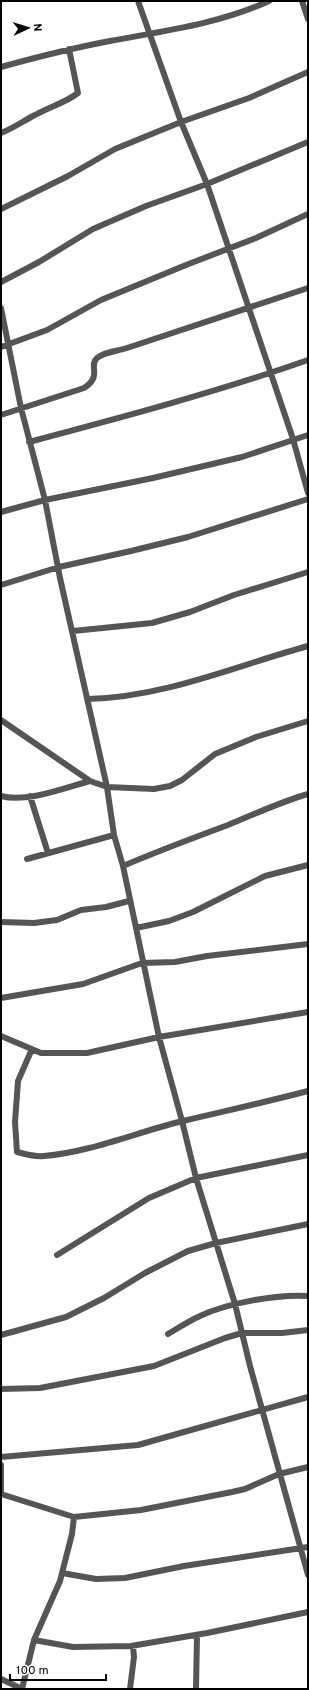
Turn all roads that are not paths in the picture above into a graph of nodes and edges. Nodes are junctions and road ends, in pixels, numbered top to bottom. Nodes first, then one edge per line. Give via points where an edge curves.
1 (138, 1) edge
2 (269, 1) edge
3 (302, 1) edge
4 (308, 19) edge
5 (150, 34) junction
6 (69, 49) junction
7 (1, 67) edge
8 (308, 72) edge
9 (181, 122) junction
10 (1, 133) edge
11 (308, 142) edge
12 (207, 184) junction
13 (1, 208) edge
14 (308, 214) edge
15 (228, 249) junction
16 (1, 282) edge
17 (308, 288) edge
18 (1, 308) edge
19 (249, 309) junction
20 (4, 345) edge
21 (308, 360) edge
22 (270, 374) junction
23 (21, 408) junction
24 (1, 415) edge
25 (308, 435) edge
26 (293, 439) junction
27 (29, 442) junction
28 (308, 493) edge
29 (308, 499) edge
30 (45, 500) junction
31 (1, 512) edge
32 (59, 567) junction
33 (308, 572) edge
34 (1, 585) edge
35 (72, 631) junction
36 (308, 646) edge
37 (88, 699) junction
38 (1, 720) edge
39 (308, 721) edge
40 (90, 781) junction
41 (107, 787) junction
42 (308, 794) edge
43 (1, 796) edge
44 (30, 796) junction
45 (114, 835) junction
46 (48, 853) junction
47 (27, 859) dead end
48 (308, 865) edge
49 (123, 866) junction
50 (130, 901) junction
51 (1, 922) edge
52 (136, 928) junction
53 (308, 944) edge
54 (142, 963) junction
55 (1, 998) edge
56 (308, 1012) edge
57 (1, 1036) edge
58 (158, 1037) junction
59 (32, 1049) junction
60 (308, 1091) edge
61 (182, 1121) junction
62 (308, 1155) edge
63 (196, 1178) junction
64 (308, 1224) edge
65 (216, 1243) junction
66 (57, 1255) dead end
67 (308, 1296) edge
68 (235, 1304) junction
69 (308, 1330) edge
70 (242, 1333) junction
71 (168, 1334) dead end
72 (1, 1335) edge
73 (1, 1389) edge
74 (308, 1397) edge
75 (262, 1411) junction
76 (1, 1457) edge
77 (1, 1465) edge
78 (308, 1467) edge
79 (279, 1474) junction
80 (1, 1494) edge
81 (74, 1517) junction
82 (300, 1547) junction
83 (308, 1547) edge
84 (62, 1573) junction
85 (308, 1575) edge
86 (308, 1612) edge
87 (197, 1635) junction
88 (34, 1640) junction
89 (133, 1646) junction
90 (1, 1679) edge
91 (22, 1689) edge
92 (130, 1689) edge
93 (196, 1689) edge

1 - 5 street
2 - 5 street via 211,21
3 - 4 street
5 - 6 street
5 - 9 street
6 - 7 street
6 - 10 street via 78,93
8 - 9 street via 249,98
9 - 12 street
9 - 13 street via 115,150
11 - 12 street
12 - 15 street
12 - 16 street via 93,229
14 - 15 street
15 - 19 street
15 - 20 street via 101,300 47,330
17 - 19 street
18 - 20 street
19 - 22 street
19 - 23 street via 103,354 93,363 95,376 88,385
20 - 23 street
21 - 22 street
22 - 26 street
22 - 27 street
23 - 24 street
23 - 27 street
25 - 26 street
26 - 28 street
26 - 30 street via 242,457
27 - 30 street
29 - 32 street via 188,537
30 - 31 street
30 - 32 street
32 - 34 street
32 - 35 street
33 - 35 street via 152,623
35 - 37 street
36 - 37 street via 186,684 109,699
37 - 41 street
38 - 40 street
39 - 41 street via 256,737 215,754 182,780 170,786 154,789
40 - 41 street
40 - 44 street
41 - 45 street
42 - 49 street
43 - 44 street
44 - 46 street
45 - 46 street
45 - 49 street
46 - 47 street
48 - 52 street via 265,876 193,912 169,921
49 - 50 street
50 - 51 street via 81,910 57,920 34,923
50 - 52 street
52 - 54 street
53 - 54 street via 176,962
54 - 55 street via 83,984
54 - 58 street
56 - 58 street
57 - 59 street
58 - 59 street via 87,1052 41,1053
58 - 61 street
59 - 61 street via 18,1081 15,1122 17,1152 42,1156 62,1153
60 - 61 street
61 - 63 street
62 - 63 street
63 - 65 street
63 - 66 street via 149,1198
64 - 65 street
65 - 68 street
65 - 72 street via 188,1251 66,1318
67 - 68 street via 276,1297
68 - 70 street
68 - 71 street via 200,1316
69 - 70 street
70 - 73 street via 154,1366 40,1388
70 - 75 street
74 - 75 street
75 - 76 street via 138,1445
75 - 79 street
77 - 80 street
78 - 79 street
79 - 81 street via 232,1492 141,1510
79 - 82 street
80 - 81 street
81 - 84 street
82 - 83 street
82 - 84 street via 125,1578 96,1579
82 - 85 street
84 - 88 street
86 - 87 street
87 - 89 street
87 - 93 street
88 - 89 street via 73,1647
88 - 91 street
89 - 92 street
90 - 91 street

